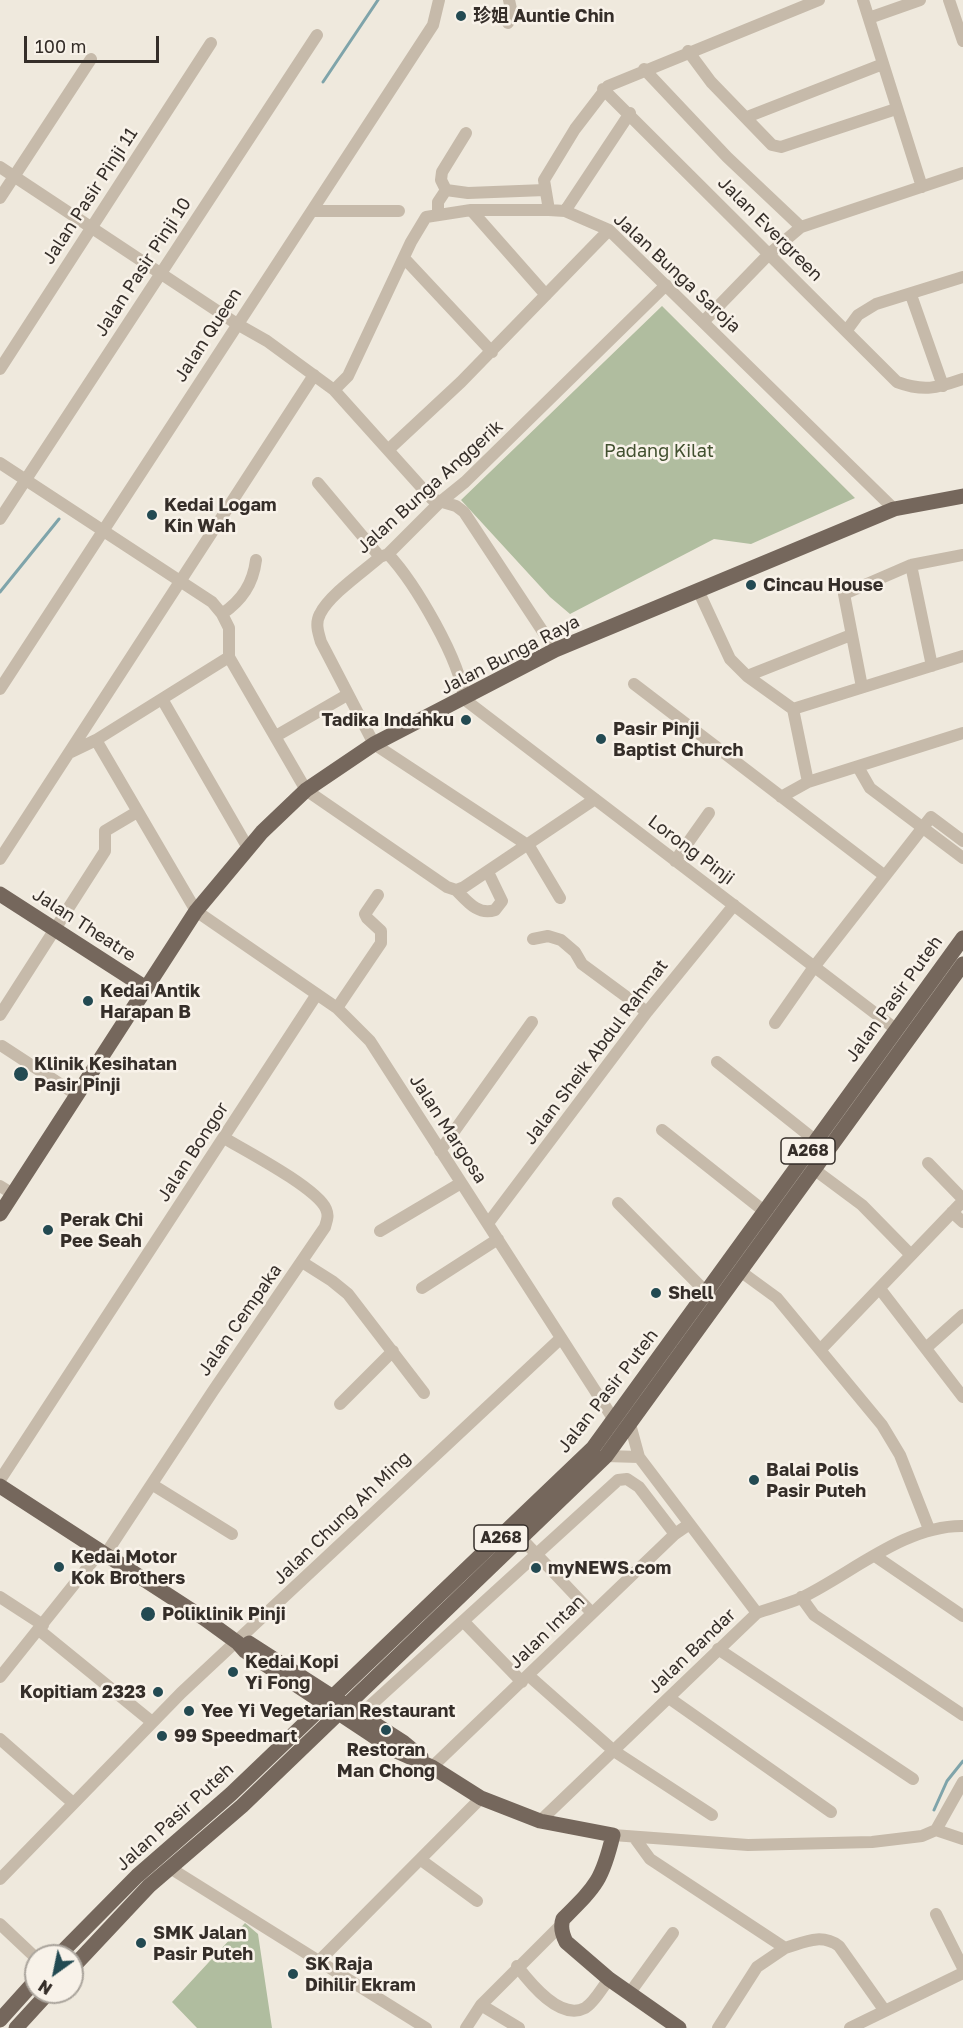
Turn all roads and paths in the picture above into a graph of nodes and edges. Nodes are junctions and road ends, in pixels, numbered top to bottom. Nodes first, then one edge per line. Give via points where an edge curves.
1 (439, 0) edge
2 (509, 0) edge
3 (819, 0) edge
4 (863, 0) edge
5 (920, 0) edge
6 (949, 0) edge
7 (869, 18) junction
8 (508, 23) dead end
9 (317, 35) dead end
10 (963, 41) edge
11 (211, 42) dead end
12 (688, 51) junction
13 (91, 59) dead end
14 (883, 64) junction
15 (644, 69) junction
16 (603, 89) junction
17 (896, 109) junction
18 (630, 113) junction
19 (747, 117) junction
20 (466, 132) dead end
21 (0, 167) edge
22 (963, 173) edge
23 (14, 176) junction
24 (922, 187) junction
25 (446, 190) junction
26 (545, 190) junction
27 (0, 198) edge
28 (471, 210) junction
29 (549, 210) junction
30 (312, 211) junction
31 (399, 211) dead end
32 (565, 212) junction
33 (438, 214) junction
34 (91, 227) junction
35 (801, 227) junction
36 (609, 230) junction
37 (769, 254) junction
38 (404, 258) junction
39 (160, 273) junction
40 (963, 277) edge
41 (666, 285) junction
42 (546, 295) junction
43 (911, 295) junction
44 (704, 321) junction
45 (237, 324) junction
46 (847, 330) junction
47 (492, 352) junction
48 (0, 369) edge
49 (314, 375) junction
50 (963, 379) edge
51 (943, 386) junction
52 (334, 390) junction
53 (388, 450) junction
54 (0, 463) edge
55 (26, 479) junction
56 (318, 483) dead end
57 (963, 496) edge
58 (440, 503) junction
59 (894, 508) junction
60 (0, 519) edge
61 (103, 530) junction
62 (384, 555) junction
63 (963, 555) edge
64 (256, 560) dead end
65 (911, 565) junction
66 (181, 580) junction
67 (698, 590) junction
68 (222, 614) junction
69 (851, 634) junction
70 (555, 650) junction
71 (963, 656) edge
72 (230, 657) junction
73 (932, 666) junction
74 (747, 676) junction
75 (634, 684) dead end
76 (862, 687) junction
77 (0, 689) edge
78 (347, 694) junction
79 (162, 699) junction
80 (464, 699) junction
81 (793, 709) junction
82 (963, 733) edge
83 (276, 736) junction
84 (96, 740) junction
85 (374, 744) junction
86 (70, 752) junction
87 (858, 767) junction
88 (808, 782) junction
89 (306, 790) junction
90 (780, 798) junction
91 (595, 799) junction
92 (137, 812) junction
93 (709, 813) dead end
94 (923, 828) junction
95 (963, 841) edge
96 (529, 846) junction
97 (248, 848) junction
98 (963, 858) edge
99 (0, 859) edge
100 (675, 861) junction
101 (488, 872) junction
102 (885, 876) junction
103 (456, 890) junction
104 (0, 894) edge
105 (378, 895) dead end
106 (560, 898) dead end
107 (734, 905) junction
108 (196, 911) junction
109 (54, 929) junction
110 (963, 938) edge
111 (533, 939) dead end
112 (963, 964) edge
113 (814, 967) junction
114 (146, 988) junction
115 (317, 994) junction
116 (337, 1008) junction
117 (647, 1012) junction
118 (0, 1015) edge
119 (532, 1022) dead end
120 (775, 1023) dead end
121 (897, 1030) junction
122 (2, 1046) dead end
123 (717, 1062) dead end
124 (77, 1095) junction
125 (662, 1130) dead end
126 (224, 1138) junction
127 (816, 1141) junction
128 (440, 1151) junction
129 (928, 1163) dead end
130 (815, 1170) junction
131 (461, 1183) junction
132 (6, 1190) edge
133 (963, 1200) edge
134 (618, 1203) dead end
135 (764, 1211) junction
136 (952, 1212) junction
137 (0, 1214) edge
138 (489, 1222) junction
139 (963, 1222) edge
140 (380, 1231) dead end
141 (498, 1239) junction
142 (911, 1255) junction
143 (302, 1262) junction
144 (740, 1271) junction
145 (422, 1288) dead end
146 (880, 1288) junction
147 (705, 1292) junction
148 (963, 1315) edge
149 (560, 1339) junction
150 (822, 1348) junction
151 (926, 1348) junction
152 (393, 1351) junction
153 (424, 1393) dead end
154 (963, 1397) edge
155 (340, 1404) dead end
156 (614, 1420) junction
157 (630, 1424) junction
158 (606, 1456) junction
159 (639, 1457) junction
160 (0, 1480) edge
161 (153, 1485) junction
162 (0, 1486) edge
163 (688, 1525) junction
164 (963, 1526) edge
165 (928, 1529) junction
166 (232, 1534) dead end
167 (675, 1534) junction
168 (522, 1539) junction
169 (536, 1553) junction
170 (103, 1554) junction
171 (875, 1556) junction
172 (0, 1597) edge
173 (801, 1597) junction
174 (592, 1613) junction
175 (757, 1613) junction
176 (963, 1616) edge
177 (463, 1621) junction
178 (41, 1627) junction
179 (238, 1642) junction
180 (718, 1649) junction
181 (0, 1677) edge
182 (525, 1679) junction
183 (669, 1698) junction
184 (328, 1700) junction
185 (343, 1709) junction
186 (963, 1715) edge
187 (356, 1718) junction
188 (152, 1722) junction
189 (0, 1740) edge
190 (614, 1750) junction
191 (432, 1767) junction
192 (913, 1779) dead end
193 (963, 1782) edge
194 (481, 1798) junction
195 (73, 1803) junction
196 (831, 1812) dead end
197 (712, 1815) dead end
198 (540, 1821) junction
199 (936, 1830) junction
200 (613, 1835) junction
201 (634, 1836) junction
202 (963, 1839) edge
203 (421, 1860) junction
204 (170, 1868) junction
205 (0, 1879) edge
206 (477, 1900) dead end
207 (936, 1914) dead end
208 (0, 1924) edge
209 (561, 1925) junction
210 (673, 1933) dead end
211 (70, 1944) edge
212 (24, 1947) edge
213 (785, 1948) junction
214 (84, 1956) edge
215 (319, 1961) junction
216 (517, 1966) junction
217 (963, 1968) edge
218 (963, 1973) edge
219 (609, 1979) junction
220 (24, 1993) edge
221 (629, 1994) junction
222 (39, 2004) edge
223 (481, 2005) junction
224 (885, 2011) junction
225 (0, 2020) edge
226 (16, 2028) edge
227 (426, 2028) edge
228 (466, 2028) edge
229 (519, 2028) edge
230 (679, 2028) edge
231 (718, 2028) edge
232 (850, 2028) edge

1 - 30 street, Jalan Queen via 433,25
2 - 8 street
3 - 12 street
4 - 7 street
5 - 7 street
6 - 10 street
7 - 14 street
9 - 39 street, Jalan Pasir Pinji 10
11 - 34 street, Jalan Pasir Pinji 11
12 - 15 street
12 - 19 street via 711,82
13 - 23 street
14 - 17 street
14 - 19 street
15 - 16 street
15 - 35 street via 727,157
16 - 18 street, Jalan Evergreen
16 - 26 street via 549,170
17 - 19 street via 781,147 762,137
17 - 24 street
18 - 32 street
18 - 37 street, Jalan Evergreen
20 - 25 street via 442,172
21 - 23 street
22 - 24 street
23 - 27 street
23 - 34 street
24 - 35 street
25 - 26 street
25 - 33 street via 438,202
26 - 29 street
28 - 29 street, Jalan Bunga Saroja
28 - 33 street, Jalan Bunga Saroja
28 - 42 street
29 - 32 street, Jalan Bunga Saroja
30 - 31 street
30 - 45 street, Jalan Queen
32 - 36 street, Jalan Bunga Saroja
33 - 38 street via 426,218 418,227
34 - 39 street
34 - 48 street, Jalan Pasir Pinji 11
35 - 37 street
36 - 41 street, Jalan Bunga Saroja
36 - 42 street
37 - 44 street
37 - 46 street, Jalan Evergreen
38 - 47 street
38 - 52 street via 348,376
39 - 45 street
39 - 55 street, Jalan Pasir Pinji 10
40 - 43 street
41 - 44 street, Jalan Bunga Saroja
41 - 58 street, Jalan Bunga Anggerik
42 - 47 street
43 - 46 street via 876,304 858,315
43 - 51 street
44 - 59 street, Jalan Bunga Saroja
45 - 49 street via 258,334
45 - 61 street, Jalan Queen
46 - 51 street, Jalan Evergreen via 897,382 915,389
47 - 53 street
49 - 52 street
49 - 66 street
50 - 51 street
52 - 53 street
53 - 58 street
54 - 55 street
55 - 60 street, Jalan Pasir Pinji 10
55 - 61 street
56 - 62 street
57 - 59 main road, Jalan Bunga Raya
58 - 62 street, Jalan Bunga Anggerik
58 - 70 street via 464,512
59 - 67 main road, Jalan Bunga Raya
61 - 66 street
61 - 77 street, Jalan Queen
62 - 78 street, Jalan Bunga Anggerik via 320,614 317,627 321,642
62 - 80 street via 412,584 453,662 463,685
63 - 65 street
64 - 68 street via 246,591
65 - 69 street via 844,594
65 - 73 street
66 - 68 street
66 - 86 street
67 - 70 main road, Jalan Bunga Raya
67 - 74 street via 730,659
68 - 72 street via 229,628
69 - 74 street
69 - 76 street
70 - 80 main road, Jalan Bunga Raya
71 - 73 street
72 - 79 street
72 - 83 street
73 - 76 street
74 - 81 street
75 - 90 street
76 - 81 street
78 - 83 street
78 - 85 street, Jalan Bunga Anggerik
79 - 84 street
79 - 97 street
80 - 85 main road, Jalan Bunga Raya
80 - 91 street, Lorong Pinji
81 - 88 street
82 - 87 street
83 - 89 street
84 - 86 street
84 - 92 street
85 - 89 main road, Jalan Bunga Raya
85 - 96 street
86 - 99 street
87 - 88 street
87 - 94 street via 870,788
88 - 90 street
89 - 97 main road, Jalan Bunga Raya
89 - 103 street
90 - 102 street
91 - 96 street
91 - 100 street, Lorong Pinji
92 - 108 street
92 - 109 street via 105,831 107,846 102,857
93 - 100 street
94 - 95 street via 931,817
94 - 98 street
94 - 102 street
96 - 101 street
96 - 106 street
97 - 108 main road, Jalan Bunga Raya
100 - 107 street, Lorong Pinji
101 - 103 street
101 - 103 street via 502,901 495,910 478,910
102 - 113 street
104 - 109 main road, Jalan Theatre
105 - 116 street via 365,914 381,931 381,943
107 - 113 street, Lorong Pinji
107 - 117 street, Jalan Sheik Abdul Rahmat
108 - 114 main road, Jalan Bunga Raya
108 - 115 street, Jalan Margosa
109 - 114 main road, Jalan Theatre
109 - 118 street
110 - 121 main road, Jalan Pasir Puteh / A268
111 - 117 street via 548,936 561,940 582,963
112 - 130 main road, Jalan Pasir Puteh / A268
113 - 120 street
113 - 121 street, Lorong Pinji
114 - 124 main road, Jalan Bunga Raya
115 - 116 street, Jalan Margosa
115 - 126 street, Jalan Bongor
116 - 128 street, Jalan Margosa via 370,1041
117 - 138 street, Jalan Sheik Abdul Rahmat
119 - 128 street
121 - 127 main road, Jalan Pasir Puteh / A268
122 - 124 street
123 - 127 street
124 - 132 main road, Jalan Bunga Raya
125 - 135 street
126 - 143 street, Jalan Cempaka via 308,1189 325,1206 325,1227
126 - 160 street, Jalan Bongor
127 - 135 main road, Jalan Pasir Puteh / A268
128 - 131 street, Jalan Margosa
129 - 133 street
130 - 142 street via 862,1205
130 - 144 main road, Jalan Pasir Puteh / A268
131 - 138 street, Jalan Margosa
131 - 140 street
132 - 137 main road, Jalan Bunga Raya
133 - 136 street
134 - 147 street
135 - 147 main road, Jalan Pasir Puteh / A268
136 - 139 street
136 - 142 street
138 - 141 street, Jalan Margosa
141 - 145 street
141 - 149 street, Jalan Margosa
142 - 146 street
143 - 152 street via 340,1287
143 - 161 street, Jalan Cempaka
144 - 150 street via 777,1298
144 - 157 main road, Jalan Pasir Puteh / A268
146 - 150 street
146 - 151 street
147 - 156 main road, Jalan Pasir Puteh / A268
148 - 151 street
149 - 156 street, Jalan Margosa
149 - 179 street, Jalan Chung Ah Ming
150 - 165 street via 893,1441
151 - 154 street
152 - 153 street
152 - 155 street
156 - 184 main road, Jalan Pasir Puteh / A268 via 562,1479
157 - 158 main road, Jalan Pasir Puteh / A268
157 - 159 street
158 - 159 street
158 - 168 main road, Jalan Pasir Puteh / A268
159 - 163 street
161 - 166 street
161 - 170 street, Jalan Cempaka
162 - 170 main road
163 - 167 street, Jalan Intan
163 - 175 street
164 - 165 street, Jalan Bandar
165 - 171 street, Jalan Bandar
167 - 169 street via 639,1487 627,1479 618,1480
167 - 174 street, Jalan Intan
168 - 169 street
168 - 185 main road, Jalan Pasir Puteh / A268
169 - 174 street
169 - 177 street
170 - 178 street, Jalan Cempaka
170 - 179 main road
171 - 173 street, Jalan Bandar
171 - 176 street
172 - 178 street
173 - 175 street, Jalan Bandar
173 - 186 street via 814,1615
174 - 182 street, Jalan Intan
175 - 180 street, Jalan Bandar
177 - 182 street
177 - 187 street
178 - 181 street, Jalan Cempaka
178 - 188 street
179 - 184 main road via 245,1651
179 - 188 street, Jalan Chung Ah Ming
180 - 183 street, Jalan Bandar
180 - 192 street
182 - 190 street
182 - 191 street, Jalan Intan
183 - 190 street, Jalan Bandar
183 - 196 street
184 - 185 main road
184 - 211 main road, Jalan Pasir Puteh / A268 via 224,1801 137,1876
185 - 187 main road
185 - 204 main road, Jalan Pasir Puteh / A268 via 242,1806
187 - 191 main road via 396,1751
188 - 195 street, Jalan Chung Ah Ming
189 - 195 street
190 - 197 street
190 - 198 street, Jalan Bandar
191 - 194 main road
193 - 199 street
194 - 198 main road
194 - 203 street
195 - 205 street, Jalan Chung Ah Ming
198 - 200 main road
199 - 201 street via 922,1836 872,1842 759,1844
199 - 202 street
200 - 201 street
200 - 209 main road via 604,1871
201 - 213 street via 650,1859
203 - 206 street
203 - 215 street
204 - 214 main road, Jalan Pasir Puteh / A268
204 - 215 street
207 - 217 street
208 - 212 street
209 - 216 street
209 - 219 main road via 566,1942
210 - 221 street
213 - 224 street via 819,1938 830,1940 839,1946
213 - 231 street via 757,1967
215 - 227 street
216 - 219 street via 532,1985 558,2006 575,2012 587,2007
216 - 223 street
218 - 224 street
219 - 221 main road
220 - 225 main road
221 - 230 main road
222 - 226 main road
223 - 228 street
223 - 229 street
224 - 232 street

